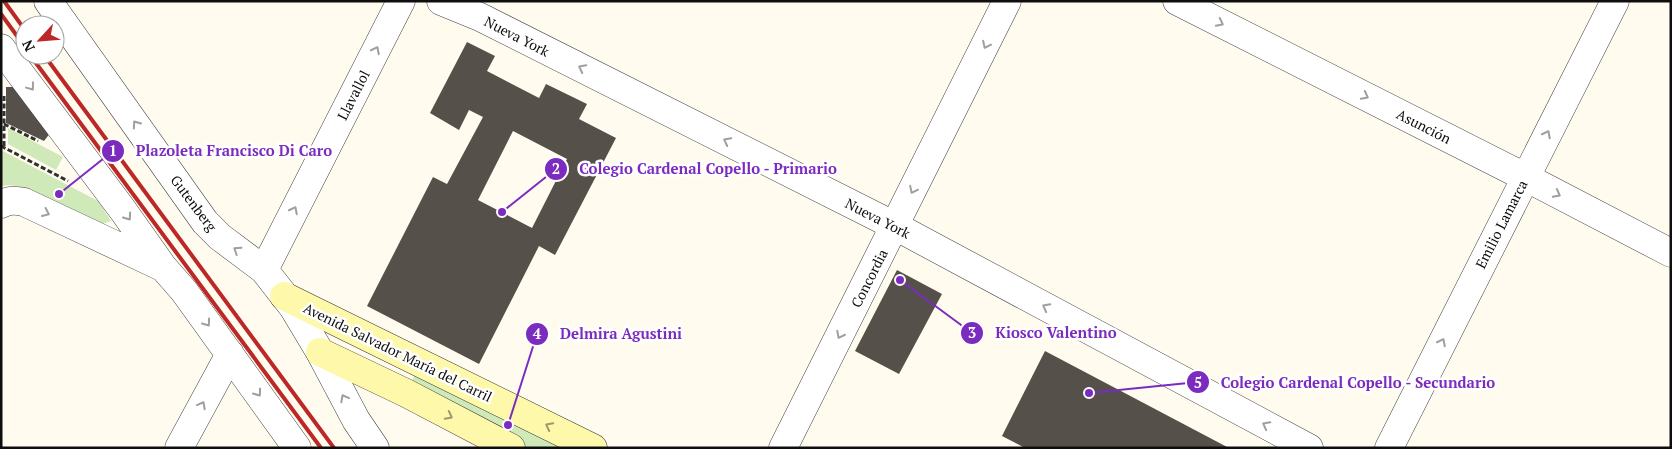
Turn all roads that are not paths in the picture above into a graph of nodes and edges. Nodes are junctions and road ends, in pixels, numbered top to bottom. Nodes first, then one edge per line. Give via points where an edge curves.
1 (48, 1) edge
2 (401, 1) edge
3 (441, 1) edge
4 (1007, 1) edge
5 (1177, 1) edge
6 (1615, 1) edge
7 (1, 48) edge
8 (1525, 177) junction
9 (1, 204) edge
10 (895, 226) junction
11 (1671, 254) edge
12 (163, 267) junction
13 (264, 270) junction
14 (284, 296) junction
15 (320, 352) junction
16 (230, 354) junction
17 (179, 448) edge
18 (297, 448) edge
19 (375, 448) edge
20 (510, 448) edge
21 (593, 448) edge
22 (783, 448) edge
23 (1309, 448) edge
24 (1389, 448) edge

13 -> 1 street, Gutenberg via 205,222
13 -> 2 street, Llavallol
10 -> 3 street, Nueva York via 480,17
4 -> 10 street, Concordia
5 -> 8 street, Asunción
8 -> 6 street, Emilio Lamarca
7 -> 12 street
8 -> 11 street, Asunción
24 -> 8 street, Emilio Lamarca
9 -> 12 street via 15,200 24,202
10 -> 22 street, Concordia
23 -> 10 street, Nueva York
12 -> 16 street
13 - 14 street, Gutenberg
14 - 15 street, Gutenberg
21 -> 14 street, Avenida Salvador María del Carril
19 -> 15 street, Gutenberg
15 -> 20 street
17 -> 16 street
16 -> 18 street

